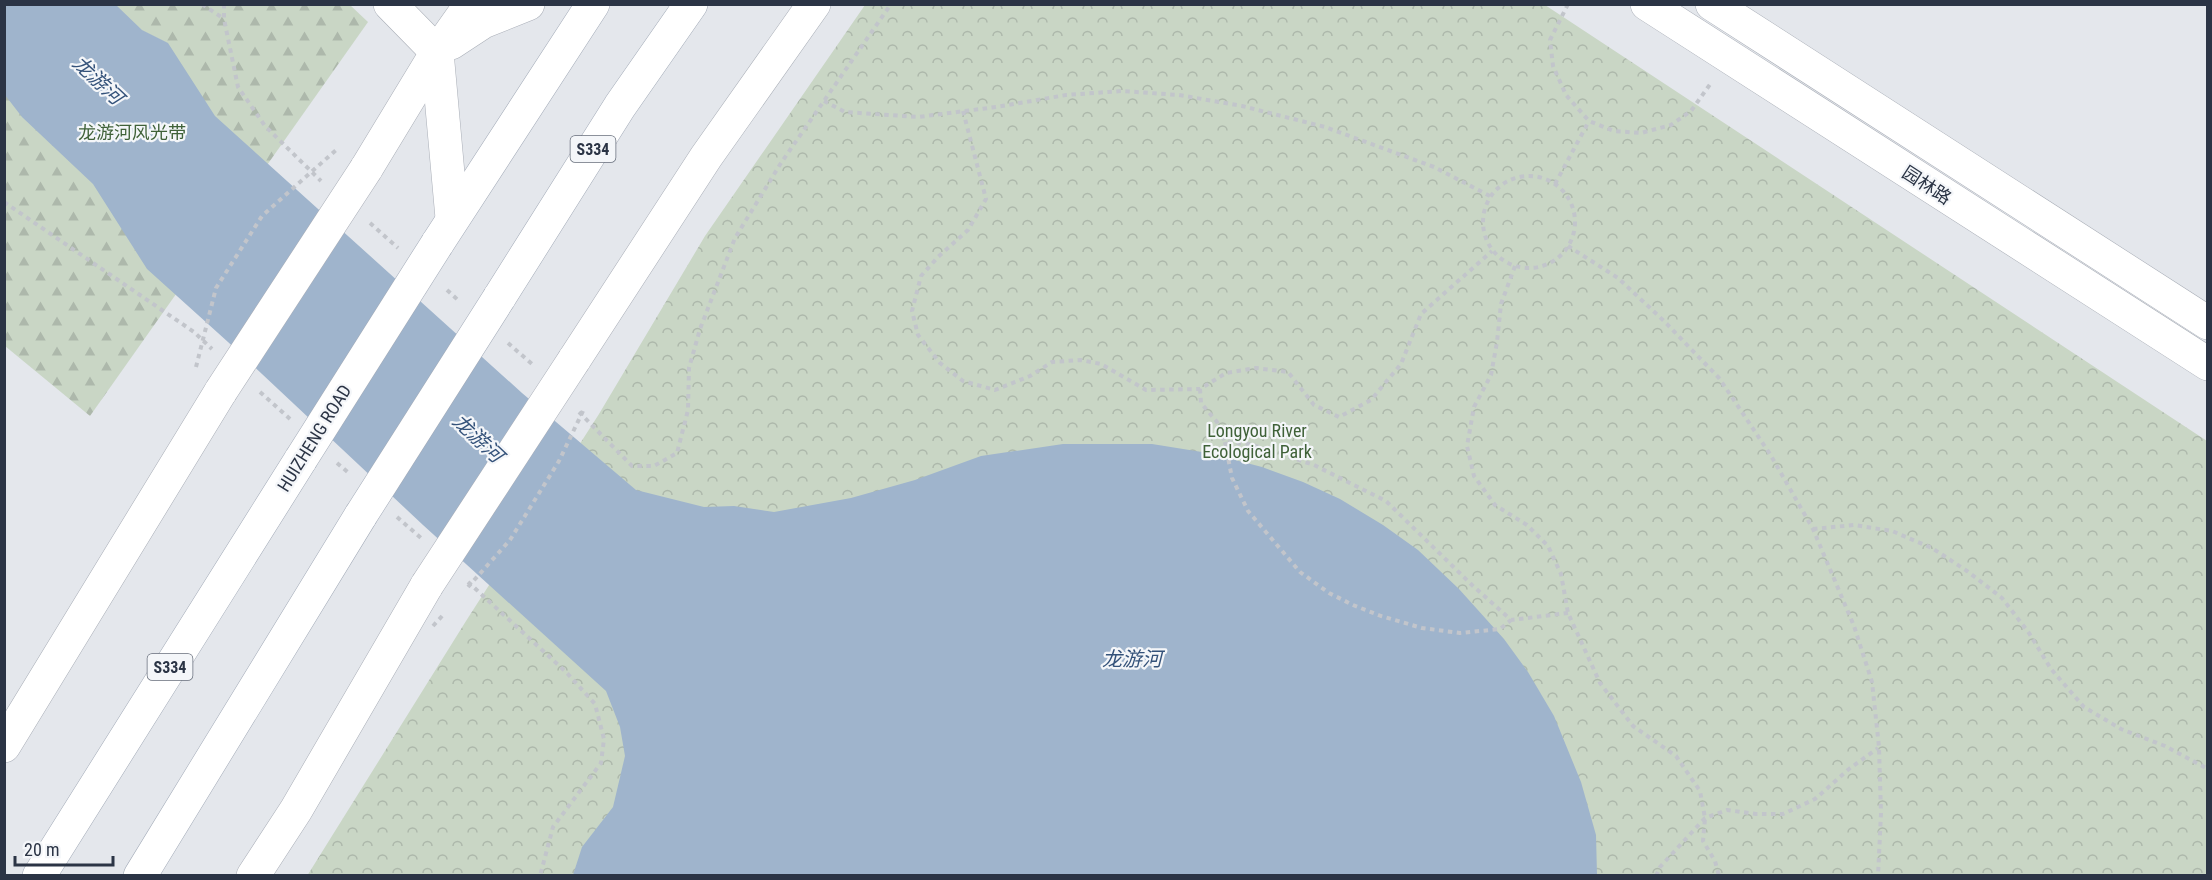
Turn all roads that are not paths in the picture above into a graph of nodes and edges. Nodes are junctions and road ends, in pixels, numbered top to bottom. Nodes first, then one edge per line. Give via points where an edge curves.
1 (390, 4) edge
2 (471, 4) edge
3 (528, 4) edge
4 (593, 4) edge
5 (814, 4) edge
6 (1647, 4) edge
7 (1712, 4) edge
8 (690, 7) edge
9 (437, 52) junction
10 (445, 231) junction
11 (2208, 323) edge
12 (2208, 364) edge
13 (4, 746) edge
14 (39, 876) edge
15 (140, 876) edge
16 (253, 876) edge

1 - 9 main road
2 - 9 main road
3 - 9 main road via 483,22
4 - 10 main road, HUIZHENG ROAD / S334
5 - 16 main road, bridge via 706,157 574,360 438,597
6 - 12 main road, 园林路
7 - 11 main road, 园林路
8 - 15 main road, S334, bridge via 620,106 361,515
9 - 10 main road
9 - 13 main road, bridge via 221,391
10 - 14 main road, HUIZHENG ROAD / S334, bridge

